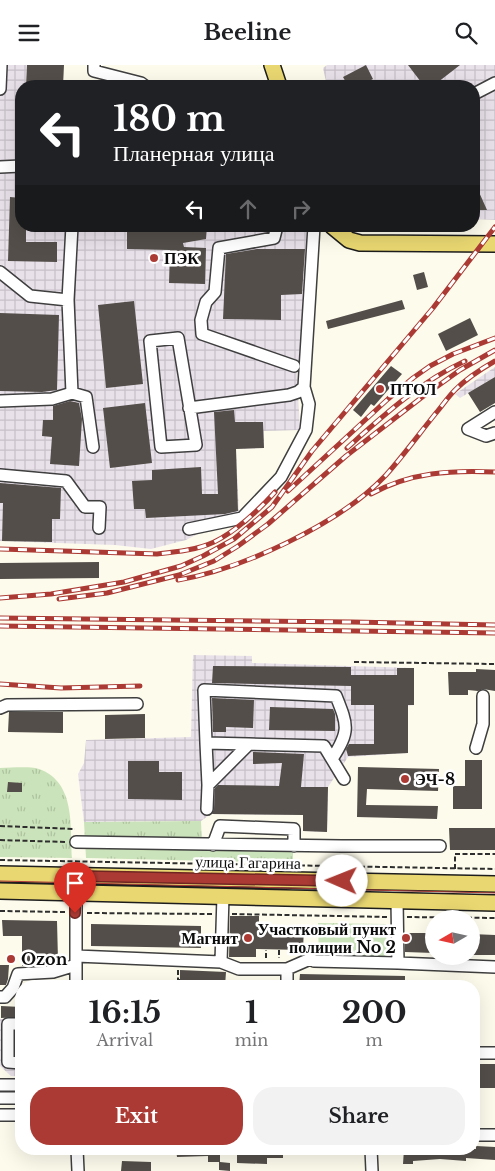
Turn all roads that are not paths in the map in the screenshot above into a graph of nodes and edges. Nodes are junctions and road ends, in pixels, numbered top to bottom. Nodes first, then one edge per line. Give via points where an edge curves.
1 (1, 65) edge
2 (94, 65) edge
3 (272, 65) edge
4 (0, 79) edge
5 (129, 80) edge
6 (277, 80) edge
7 (495, 83) edge
8 (0, 89) edge
9 (480, 91) edge
10 (15, 166) edge
11 (0, 167) edge
12 (72, 232) edge
13 (276, 232) edge
14 (314, 232) edge
15 (339, 232) edge
16 (495, 244) edge
17 (0, 272) edge
18 (68, 299) junction
19 (294, 366) dead end
20 (304, 387) junction
21 (72, 393) junction
22 (0, 401) edge
23 (189, 408) junction
24 (495, 411) edge
25 (495, 433) edge
26 (93, 447) dead end
27 (0, 475) edge
28 (100, 528) dead end
29 (189, 529) dead end
30 (483, 696) dead end
31 (137, 704) dead end
32 (0, 708) edge
33 (344, 741) junction
34 (206, 743) junction
35 (249, 744) junction
36 (324, 746) junction
37 (476, 748) dead end
38 (332, 759) junction
39 (344, 779) dead end
40 (208, 785) junction
41 (207, 809) dead end
42 (272, 828) junction
43 (76, 843) road end
44 (213, 845) junction
45 (266, 845) junction
46 (294, 846) junction
47 (440, 846) dead end
48 (0, 874) edge
49 (76, 876) junction
50 (495, 884) edge
51 (0, 891) edge
52 (76, 892) junction
53 (223, 896) junction
54 (397, 901) junction
55 (495, 903) edge
56 (76, 961) junction
57 (221, 962) junction
58 (398, 963) junction
59 (495, 967) edge
60 (288, 969) junction
61 (16, 980) edge
62 (76, 980) edge
63 (287, 980) edge
64 (15, 982) edge
65 (0, 997) edge
66 (15, 1024) edge
67 (480, 1053) edge
68 (495, 1053) edge
69 (15, 1063) edge
70 (0, 1085) edge
71 (15, 1085) edge
72 (0, 1098) edge
73 (15, 1098) edge
74 (0, 1115) edge
75 (15, 1115) edge
76 (480, 1135) edge
77 (495, 1135) edge
78 (78, 1155) edge
79 (371, 1155) edge
80 (78, 1171) edge
81 (372, 1171) edge

1 - 4 street
2 - 5 street via 94,71
3 - 6 main road
4 - 8 street
7 - 9 street
10 - 11 street
12 - 18 street
13 - 19 street via 274,239 219,248 215,292 206,302 201,320 202,334
14 - 20 street
15 - 16 main road via 349,240 360,243
17 - 18 street via 30,296
18 - 21 street
20 - 23 street via 289,395
20 - 29 street via 309,404 306,430 281,477 242,518
21 - 22 street via 52,399
21 - 26 street via 86,397
23 - 23 street via 196,445 161,447 150,341 178,338
24 - 25 street via 468,429 486,436
27 - 28 street via 66,481 85,507 100,507
30 - 37 street via 483,724
31 - 32 street via 7,705
33 - 34 street via 346,720 336,696 204,690
33 - 36 street
33 - 38 street
34 - 35 street
34 - 40 street
35 - 36 street
35 - 40 street
36 - 38 street
38 - 39 street
40 - 41 street
42 - 44 street via 220,826
42 - 45 street
42 - 46 street via 294,829
43 - 44 street
44 - 45 street
45 - 46 street
46 - 47 street
48 - 49 main road, улица Гагарина
49 - 50 main road, улица Гагарина
49 - 52 main road
51 - 52 main road
52 - 53 main road
52 - 56 street
53 - 54 main road
53 - 57 street
54 - 55 main road
54 - 58 street
56 - 57 street
56 - 61 street via 53,972 18,974
56 - 62 street
57 - 60 street via 239,969
58 - 59 street
58 - 60 street via 310,959
60 - 63 street
64 - 65 street via 5,997
66 - 69 street via 8,1024 8,1063
67 - 68 street
70 - 71 street
72 - 73 street
74 - 75 street
76 - 77 street
78 - 80 street
79 - 81 street

